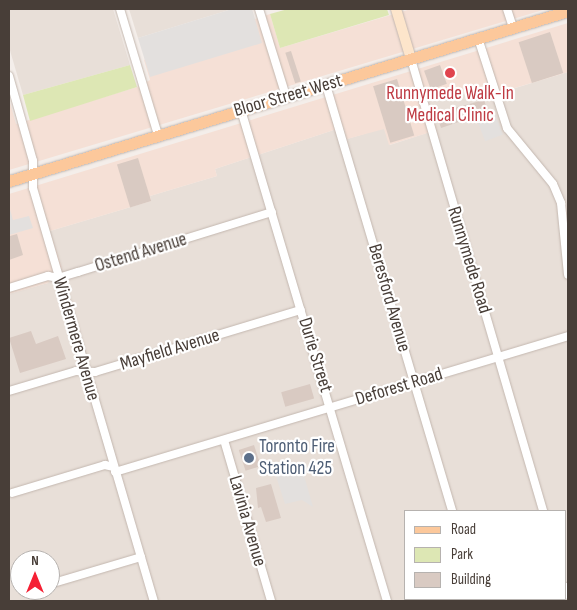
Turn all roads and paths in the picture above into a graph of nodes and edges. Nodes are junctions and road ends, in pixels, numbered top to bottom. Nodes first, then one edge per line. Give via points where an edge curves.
1 (120, 9) edge
2 (259, 9) edge
3 (396, 9) edge
4 (507, 9) edge
5 (568, 11) edge
6 (513, 28) junction
7 (478, 38) junction
8 (411, 59) junction
9 (9, 76) edge
10 (326, 85) junction
11 (286, 96) junction
12 (241, 110) junction
13 (158, 135) junction
14 (33, 174) junction
15 (9, 181) edge
16 (272, 212) junction
17 (568, 275) edge
18 (58, 278) junction
19 (9, 288) edge
20 (302, 310) junction
21 (568, 336) edge
22 (498, 357) junction
23 (86, 374) junction
24 (414, 383) junction
25 (9, 391) edge
26 (331, 408) junction
27 (224, 440) junction
28 (114, 470) junction
29 (12, 493) dead end
30 (452, 510) edge
31 (543, 510) edge
32 (141, 557) junction
33 (60, 581) edge
34 (154, 601) edge
35 (271, 601) edge
36 (387, 601) edge

1 - 13 street
2 - 11 street
3 - 8 street, Runnymede Road
4 - 6 street
5 - 6 main road, Bloor Street West
6 - 7 main road, Bloor Street West
7 - 8 main road, Bloor Street West
7 - 17 street via 507,128 522,150 548,174 556,190
8 - 10 main road, Bloor Street West
8 - 22 street, Runnymede Road
9 - 14 street, Windermere Avenue via 33,161
10 - 11 main road, Bloor Street West
10 - 24 street, Beresford Avenue
11 - 12 main road, Bloor Street West
12 - 13 main road, Bloor Street West
12 - 16 street, Durie Street
13 - 14 main road, Bloor Street West
14 - 15 main road, Bloor Street West
14 - 18 street, Windermere Avenue via 33,188
16 - 18 street, Ostend Avenue
16 - 20 street, Durie Street
18 - 19 street, Ostend Avenue via 48,276
18 - 23 street, Windermere Avenue
20 - 23 street, Mayfield Avenue
20 - 26 street, Durie Street
21 - 22 street, Deforest Road
22 - 24 street, Deforest Road
22 - 31 street, Runnymede Road
23 - 25 street, Mayfield Avenue via 76,371
23 - 28 street, Windermere Avenue
24 - 26 street, Deforest Road
24 - 30 street, Beresford Avenue
26 - 27 street, Deforest Road
26 - 36 street, Durie Street
27 - 28 street, Deforest Road
27 - 35 street, Lavinia Avenue
28 - 29 street, Deforest Road via 105,465
28 - 32 street, Windermere Avenue
32 - 33 street
32 - 34 street, Windermere Avenue

